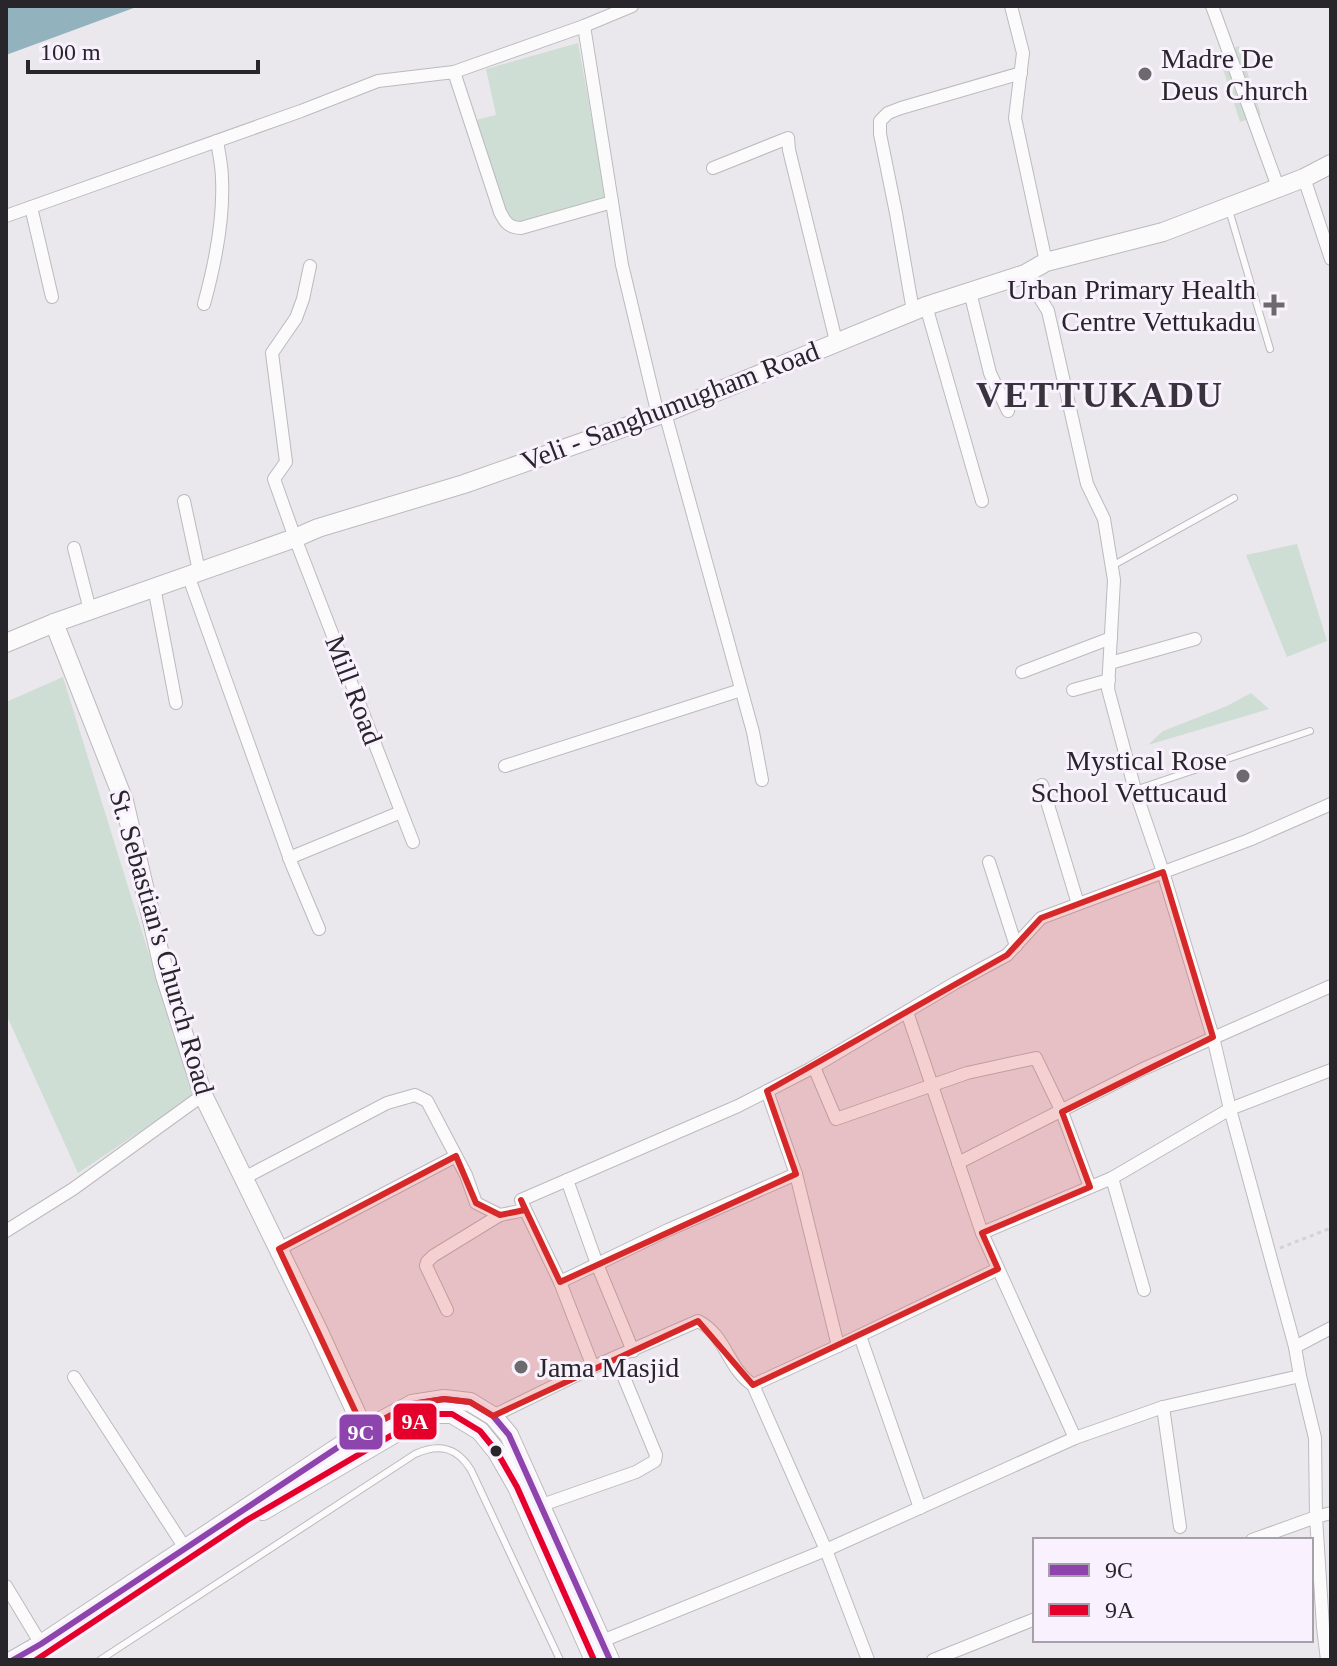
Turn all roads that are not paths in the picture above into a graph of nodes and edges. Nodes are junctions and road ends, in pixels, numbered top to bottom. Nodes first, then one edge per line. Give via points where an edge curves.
1 (632, 6) edge
2 (1011, 6) edge
3 (1212, 6) edge
4 (584, 26) junction
5 (454, 72) junction
6 (1021, 73) junction
7 (217, 141) junction
8 (1331, 164) edge
9 (713, 168) dead end
10 (1304, 178) junction
11 (1278, 187) junction
12 (612, 202) junction
13 (31, 207) junction
14 (1228, 207) junction
15 (6, 216) edge
16 (1331, 259) edge
17 (1046, 262) junction
18 (310, 266) dead end
19 (1025, 274) junction
20 (970, 292) junction
21 (52, 297) dead end
22 (204, 304) dead end
23 (919, 308) junction
24 (836, 341) junction
25 (1270, 349) dead end
26 (1008, 411) dead end
27 (662, 414) junction
28 (1234, 498) dead end
29 (184, 501) dead end
30 (982, 501) dead end
31 (295, 538) junction
32 (74, 548) dead end
33 (1112, 566) junction
34 (194, 573) junction
35 (154, 587) junction
36 (90, 610) junction
37 (54, 623) junction
38 (1111, 638) junction
39 (1195, 639) dead end
40 (6, 643) edge
41 (1110, 663) junction
42 (1022, 672) dead end
43 (1109, 680) junction
44 (741, 690) junction
45 (1073, 690) dead end
46 (176, 703) dead end
47 (1310, 731) dead end
48 (505, 766) dead end
49 (762, 780) dead end
50 (1042, 785) dead end
51 (1135, 790) junction
52 (1331, 804) edge
53 (401, 812) junction
54 (413, 842) dead end
55 (289, 858) junction
56 (989, 862) dead end
57 (1163, 872) junction
58 (1078, 904) junction
59 (319, 929) dead end
60 (1016, 946) junction
61 (1331, 986) edge
62 (907, 1012) junction
63 (1213, 1037) junction
64 (814, 1067) junction
65 (1331, 1070) edge
66 (932, 1085) junction
67 (767, 1091) junction
68 (203, 1095) junction
69 (1230, 1109) junction
70 (1062, 1112) junction
71 (456, 1156) junction
72 (958, 1163) junction
73 (796, 1174) junction
74 (244, 1178) junction
75 (1112, 1178) junction
76 (567, 1180) junction
77 (1090, 1187) junction
78 (521, 1200) junction
79 (500, 1215) junction
80 (6, 1231) edge
81 (982, 1233) junction
82 (279, 1249) junction
83 (597, 1264) junction
84 (998, 1269) junction
85 (560, 1282) junction
86 (1144, 1290) dead end
87 (447, 1310) dead end
88 (1331, 1328) edge
89 (860, 1336) junction
90 (838, 1346) junction
91 (1295, 1347) junction
92 (633, 1351) junction
93 (616, 1358) junction
94 (593, 1367) junction
95 (1300, 1376) junction
96 (74, 1377) dead end
97 (753, 1385) junction
98 (1163, 1407) junction
99 (493, 1416) junction
100 (364, 1430) junction
101 (1075, 1438) junction
102 (542, 1505) junction
103 (920, 1508) junction
104 (1331, 1513) edge
105 (1316, 1517) junction
106 (1180, 1527) dead end
107 (1258, 1538) edge
108 (185, 1548) junction
109 (826, 1550) junction
110 (6, 1586) edge
111 (1326, 1612) edge
112 (1033, 1620) edge
113 (602, 1641) junction
114 (39, 1652) edge
115 (13, 1660) edge
116 (100, 1660) edge
117 (560, 1660) edge
118 (594, 1660) edge
119 (610, 1660) edge
120 (868, 1660) edge
121 (933, 1660) edge
122 (1327, 1660) edge

1 - 4 street
2 - 6 street via 1023,53
3 - 11 street
4 - 5 street
4 - 12 street
5 - 7 street via 378,81
5 - 12 street via 500,212 510,226 521,228
6 - 17 street via 1015,118
6 - 23 street via 901,108 880,121
7 - 13 street
7 - 22 street via 221,216
8 - 10 main road, Veli - Sanghumugham Road
9 - 24 street via 788,138
10 - 11 main road, Veli - Sanghumugham Road
10 - 16 street
11 - 14 main road, Veli - Sanghumugham Road
12 - 27 street via 622,265
13 - 15 street
13 - 21 street
14 - 17 main road, Veli - Sanghumugham Road via 1163,232
14 - 25 lane
17 - 19 main road, Veli - Sanghumugham Road
18 - 31 street, Mill Road via 296,318 272,353 286,462 274,479
19 - 20 main road, Veli - Sanghumugham Road
19 - 33 street via 1048,311 1087,484 1104,519
20 - 23 main road, Veli - Sanghumugham Road
20 - 26 street via 990,373
23 - 24 main road, Veli - Sanghumugham Road
23 - 30 street
24 - 27 main road, Veli - Sanghumugham Road
27 - 31 main road, Veli - Sanghumugham Road
27 - 44 street
28 - 33 lane
29 - 34 street
31 - 34 main road, Veli - Sanghumugham Road
31 - 53 street, Mill Road
32 - 36 street
33 - 38 street
34 - 35 main road, Veli - Sanghumugham Road
34 - 55 street
35 - 36 main road, Veli - Sanghumugham Road
35 - 46 street
36 - 37 main road, Veli - Sanghumugham Road
37 - 40 main road, Veli - Sanghumugham Road
37 - 68 main road, St. Sebastian's Church Road via 124,801 165,976
38 - 41 street
38 - 42 street
39 - 41 street
41 - 43 street
43 - 45 street
43 - 51 street
44 - 48 street
44 - 49 street
47 - 51 lane
50 - 58 street
51 - 57 street
52 - 57 street
53 - 54 street, Mill Road
53 - 55 street
55 - 59 street
56 - 60 street
57 - 58 street
57 - 63 street
58 - 60 street via 1041,918
60 - 62 street
61 - 63 street
62 - 64 street
62 - 66 street
63 - 69 street
63 - 70 street
64 - 66 street via 836,1119
64 - 67 street
65 - 69 street
66 - 70 street via 1036,1058
66 - 72 street
67 - 73 street
67 - 76 street
68 - 74 main road, St. Sebastian's Church Road
68 - 80 street
69 - 75 street
69 - 91 street
70 - 72 street
70 - 77 street
71 - 74 street via 427,1101 415,1095 387,1103
71 - 79 street via 476,1203
71 - 82 street
72 - 81 street
73 - 83 street
73 - 90 street
74 - 82 main road, St. Sebastian's Church Road
75 - 77 street
75 - 86 street
76 - 78 street
76 - 83 street
77 - 81 street
78 - 79 street via 525,1210
78 - 85 street
79 - 87 street via 427,1262
81 - 84 street
82 - 100 main road, St. Sebastian's Church Road
83 - 85 street
83 - 92 street
84 - 89 street
84 - 101 street
85 - 94 street
88 - 91 street
89 - 90 street
89 - 103 street
90 - 97 street
91 - 95 street
92 - 93 street
92 - 97 street via 698,1321 709,1327
93 - 94 street
93 - 102 street via 655,1461
94 - 99 street
95 - 98 street
95 - 105 street via 1315,1438
96 - 108 street
97 - 109 street
98 - 101 street
98 - 106 street
99 - 100 main road via 470,1402 444,1399 412,1404
99 - 102 main road via 509,1435
100 - 108 main road
101 - 103 street
102 - 113 main road
103 - 109 street
104 - 105 street
105 - 107 street
105 - 111 street
108 - 114 main road
109 - 113 street
109 - 120 street
110 - 114 street
111 - 122 street
112 - 121 street
113 - 119 main road
114 - 115 main road
114 - 118 main road via 247,1520 428,1414 452,1414 480,1431 497,1452
116 - 117 lane via 415,1454 433,1448 458,1455 471,1470

